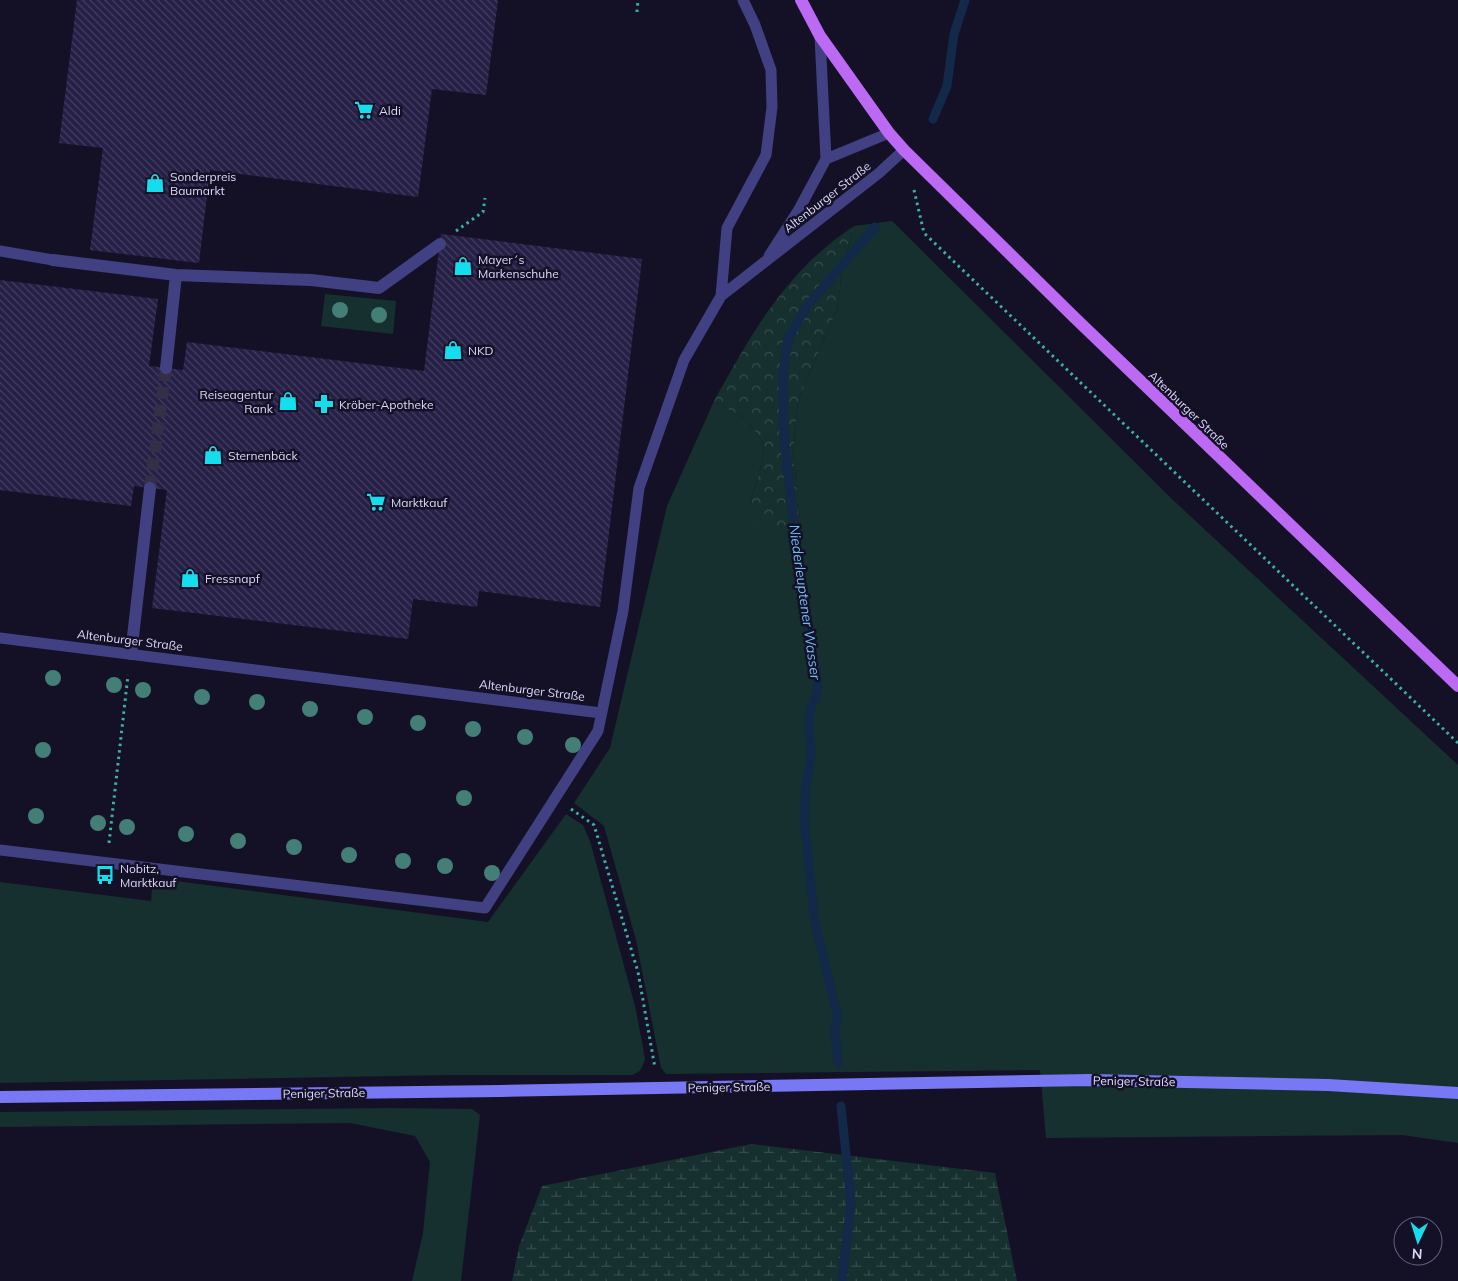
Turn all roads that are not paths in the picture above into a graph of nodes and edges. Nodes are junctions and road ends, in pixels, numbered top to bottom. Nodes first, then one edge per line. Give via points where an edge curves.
1 (743, 0) edge
2 (801, 0) edge
3 (820, 36) junction
4 (889, 133) junction
5 (904, 150) junction
6 (826, 159) junction
7 (440, 244) dead end
8 (0, 251) edge
9 (53, 260) joint
10 (765, 263) junction
11 (176, 275) junction
12 (721, 296) junction
13 (166, 368) tunnel mouth
14 (150, 488) tunnel mouth
15 (0, 638) edge
16 (131, 654) junction
17 (1458, 686) edge
18 (601, 713) junction
19 (0, 850) edge
20 (1458, 1093) edge
21 (0, 1097) edge

1 - 12 lane via 771,70 772,107 766,154 727,228
2 - 3 main road, Altenburger Straße
3 - 4 main road, Altenburger Straße
3 - 6 lane, Altenburger Straße
4 - 5 main road, Altenburger Straße
4 - 6 lane, Altenburger Straße
5 - 10 lane, Altenburger Straße
5 - 17 main road, Altenburger Straße
6 - 10 lane, Altenburger Straße
7 - 11 street via 379,288 311,280
8 - 9 lane
9 - 11 street
10 - 12 lane, Altenburger Straße
11 - 13 street
12 - 18 lane, Altenburger Straße via 684,360 639,488 623,611
14 - 16 street
15 - 16 lane, Altenburger Straße
16 - 18 lane, Altenburger Straße
18 - 19 lane via 598,731 485,908
20 - 21 street, Peniger Straße via 1089,1080

